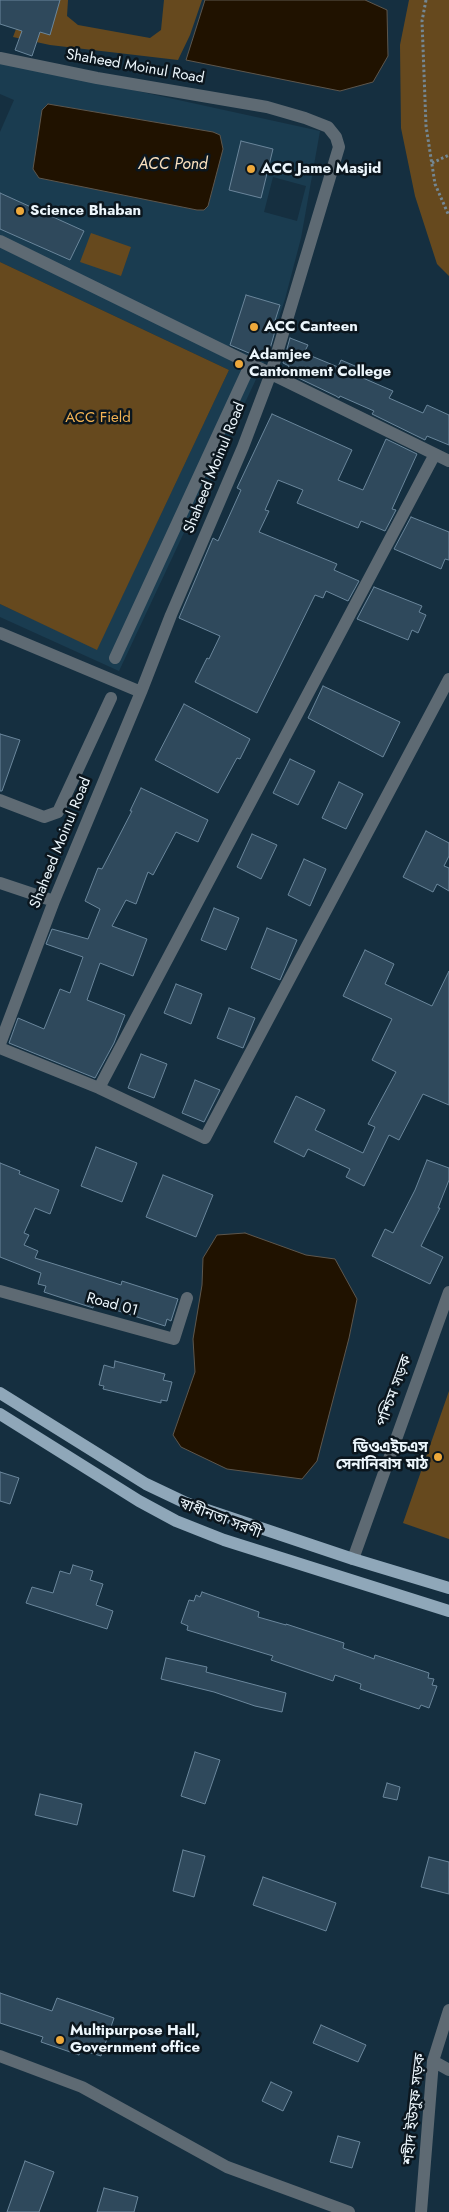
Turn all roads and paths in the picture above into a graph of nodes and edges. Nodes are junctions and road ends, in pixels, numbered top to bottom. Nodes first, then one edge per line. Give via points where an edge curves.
1 (426, 0) edge
2 (0, 58) edge
3 (449, 155) edge
4 (432, 163) junction
5 (449, 216) edge
6 (0, 241) edge
7 (251, 363) junction
8 (271, 373) junction
9 (435, 454) junction
10 (449, 461) edge
11 (0, 633) edge
12 (116, 658) dead end
13 (449, 680) edge
14 (142, 692) junction
15 (111, 698) dead end
16 (0, 800) edge
17 (0, 883) edge
18 (54, 901) junction
19 (0, 1046) edge
20 (99, 1088) junction
21 (0, 1291) edge
22 (187, 1298) dead end
23 (448, 1298) edge
24 (0, 1393) edge
25 (0, 1414) edge
26 (353, 1559) junction
27 (449, 1588) edge
28 (449, 1611) edge
29 (449, 2010) edge
30 (0, 2056) edge
31 (433, 2061) junction
32 (449, 2070) edge
33 (349, 2212) edge
34 (421, 2212) edge

1 - 4 path via 422,20 426,126
2 - 8 street, Shaheed Moinul Road via 267,107 328,127 336,137 338,156
3 - 4 path
4 - 5 path via 435,184
6 - 7 street
7 - 8 street
7 - 12 street
8 - 9 street
8 - 14 street, Shaheed Moinul Road
9 - 10 street
9 - 20 street
11 - 14 street
13 - 20 street via 205,1138
14 - 18 street, Shaheed Moinul Road
15 - 16 street via 58,812 44,817
17 - 18 street
18 - 19 street, Shaheed Moinul Road
19 - 20 street
21 - 22 street, Road 01 via 174,1339
23 - 26 street, পশ্চিম সড়ক
24 - 26 main road, স্বাধীনতা সরণী via 146,1484 186,1503
25 - 28 main road, স্বাধীনতা সরণী via 176,1522
26 - 27 main road, স্বাধীনতা সরণী
29 - 31 street, শহীদ ইউসুফ সড়ক
30 - 33 street via 82,2087 227,2167
31 - 32 street
31 - 34 street, শহীদ ইউসুফ সড়ক

